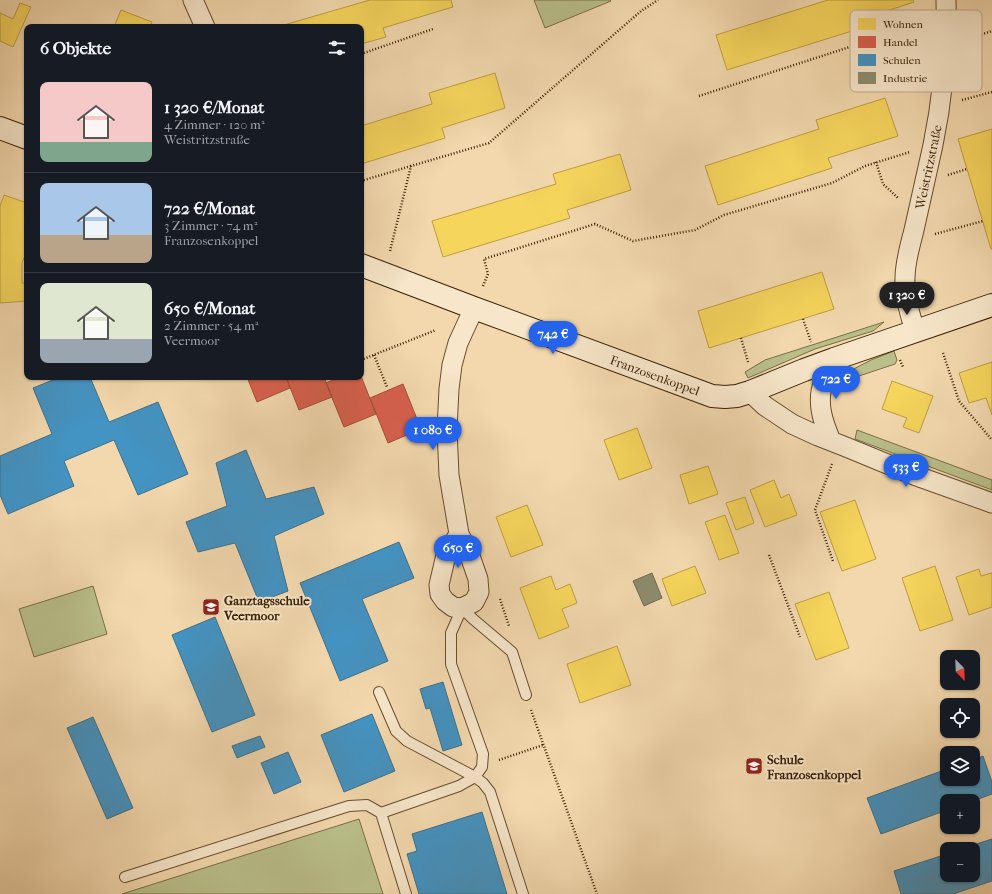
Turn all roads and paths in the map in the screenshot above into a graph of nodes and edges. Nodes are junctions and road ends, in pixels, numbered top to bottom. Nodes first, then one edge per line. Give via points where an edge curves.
1 (193, 0) edge
2 (658, 0) edge
3 (946, 0) edge
4 (946, 10) edge
5 (204, 24) edge
6 (433, 29) dead end
7 (992, 32) edge
8 (982, 35) edge
9 (850, 47) edge
10 (364, 53) edge
11 (942, 92) edge
12 (992, 92) edge
13 (699, 96) dead end
14 (958, 101) dead end
15 (0, 128) edge
16 (24, 137) edge
17 (912, 151) dead end
18 (876, 162) junction
19 (411, 166) junction
20 (967, 169) dead end
21 (946, 176) dead end
22 (364, 180) edge
23 (900, 200) dead end
24 (983, 221) dead end
25 (932, 235) dead end
26 (390, 251) dead end
27 (364, 266) edge
28 (483, 287) dead end
29 (992, 305) edge
30 (474, 308) junction
31 (803, 319) dead end
32 (436, 330) dead end
33 (915, 331) junction
34 (740, 338) dead end
35 (811, 342) dead end
36 (943, 353) dead end
37 (374, 355) junction
38 (364, 359) edge
39 (834, 359) junction
40 (748, 362) dead end
41 (387, 387) dead end
42 (750, 392) junction
43 (992, 440) edge
44 (831, 441) junction
45 (832, 463) dead end
46 (992, 503) edge
47 (459, 534) junction
48 (769, 555) dead end
49 (833, 561) dead end
50 (499, 597) dead end
51 (462, 608) junction
52 (800, 637) dead end
53 (512, 652) junction
54 (379, 692) dead end
55 (526, 695) joint
56 (543, 745) junction
57 (482, 767) junction
58 (475, 777) junction
59 (381, 813) junction
60 (124, 877) dead end
61 (406, 894) edge
62 (523, 894) edge
63 (596, 894) edge

1 - 5 street
2 - 19 path via 641,11 489,143
3 - 4 street, Weistritzstraße
6 - 10 path
7 - 8 path
9 - 13 path
11 - 33 street, Weistritzstraße via 905,278 908,309
12 - 14 path
15 - 16 street
17 - 18 path
18 - 23 path via 883,184
18 - 28 path via 832,183 724,215 695,230 633,241 595,224 499,254 484,259 488,274
19 - 22 path
19 - 26 path
20 - 21 path
24 - 25 path
27 - 30 street, Franzosenkoppel
29 - 33 street, Franzosenkoppel
30 - 42 street, Franzosenkoppel via 712,396 737,396
30 - 47 street via 458,344 449,389 449,475
31 - 35 path
32 - 37 path
33 - 39 street, Franzosenkoppel
34 - 40 path
36 - 43 path via 959,401
37 - 38 path
37 - 41 path
39 - 42 street, Franzosenkoppel
39 - 44 street via 822,386 821,396 823,422
42 - 44 street via 765,406 792,424
44 - 46 street
45 - 49 path via 815,510
47 - 51 street via 478,579 479,592 474,602
47 - 51 street via 446,554 439,585 440,594 445,601 453,607
48 - 52 path
50 - 53 path via 514,640
51 - 53 lane
51 - 57 lane via 451,633 451,664 482,754
53 - 55 lane
54 - 58 lane via 396,731 407,741
55 - 56 path
56 - 57 path
56 - 63 path
57 - 58 lane
58 - 59 lane via 459,786
58 - 62 lane via 484,783 490,792
59 - 60 lane via 367,805 349,806
59 - 61 lane

